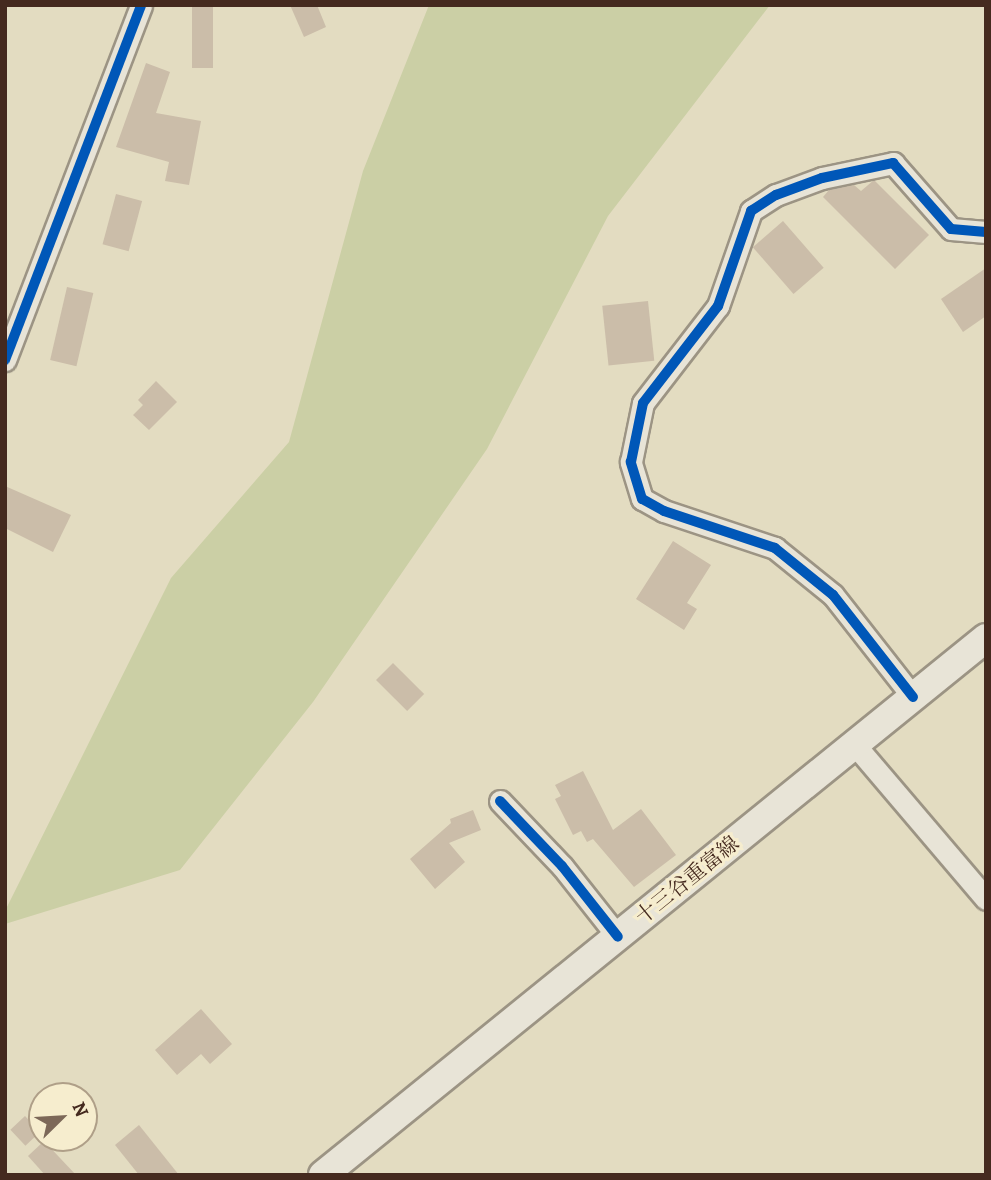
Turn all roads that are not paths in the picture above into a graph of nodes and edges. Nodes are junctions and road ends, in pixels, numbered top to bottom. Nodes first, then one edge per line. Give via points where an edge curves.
1 (141, 5) edge
2 (986, 232) edge
3 (5, 360) edge
4 (986, 639) edge
5 (913, 697) junction
6 (855, 745) junction
7 (500, 801) dead end
8 (986, 899) edge
9 (618, 937) junction
10 (323, 1175) edge

1 - 3 street
2 - 5 street via 951,229 893,163 822,178 751,211 718,306 643,403 631,461 642,499 664,511 775,548 833,595
4 - 5 main road, 十三谷重富線
5 - 6 main road, 十三谷重富線
6 - 8 street
6 - 9 main road, 十三谷重富線
7 - 9 street via 562,866
9 - 10 main road, 十三谷重富線

